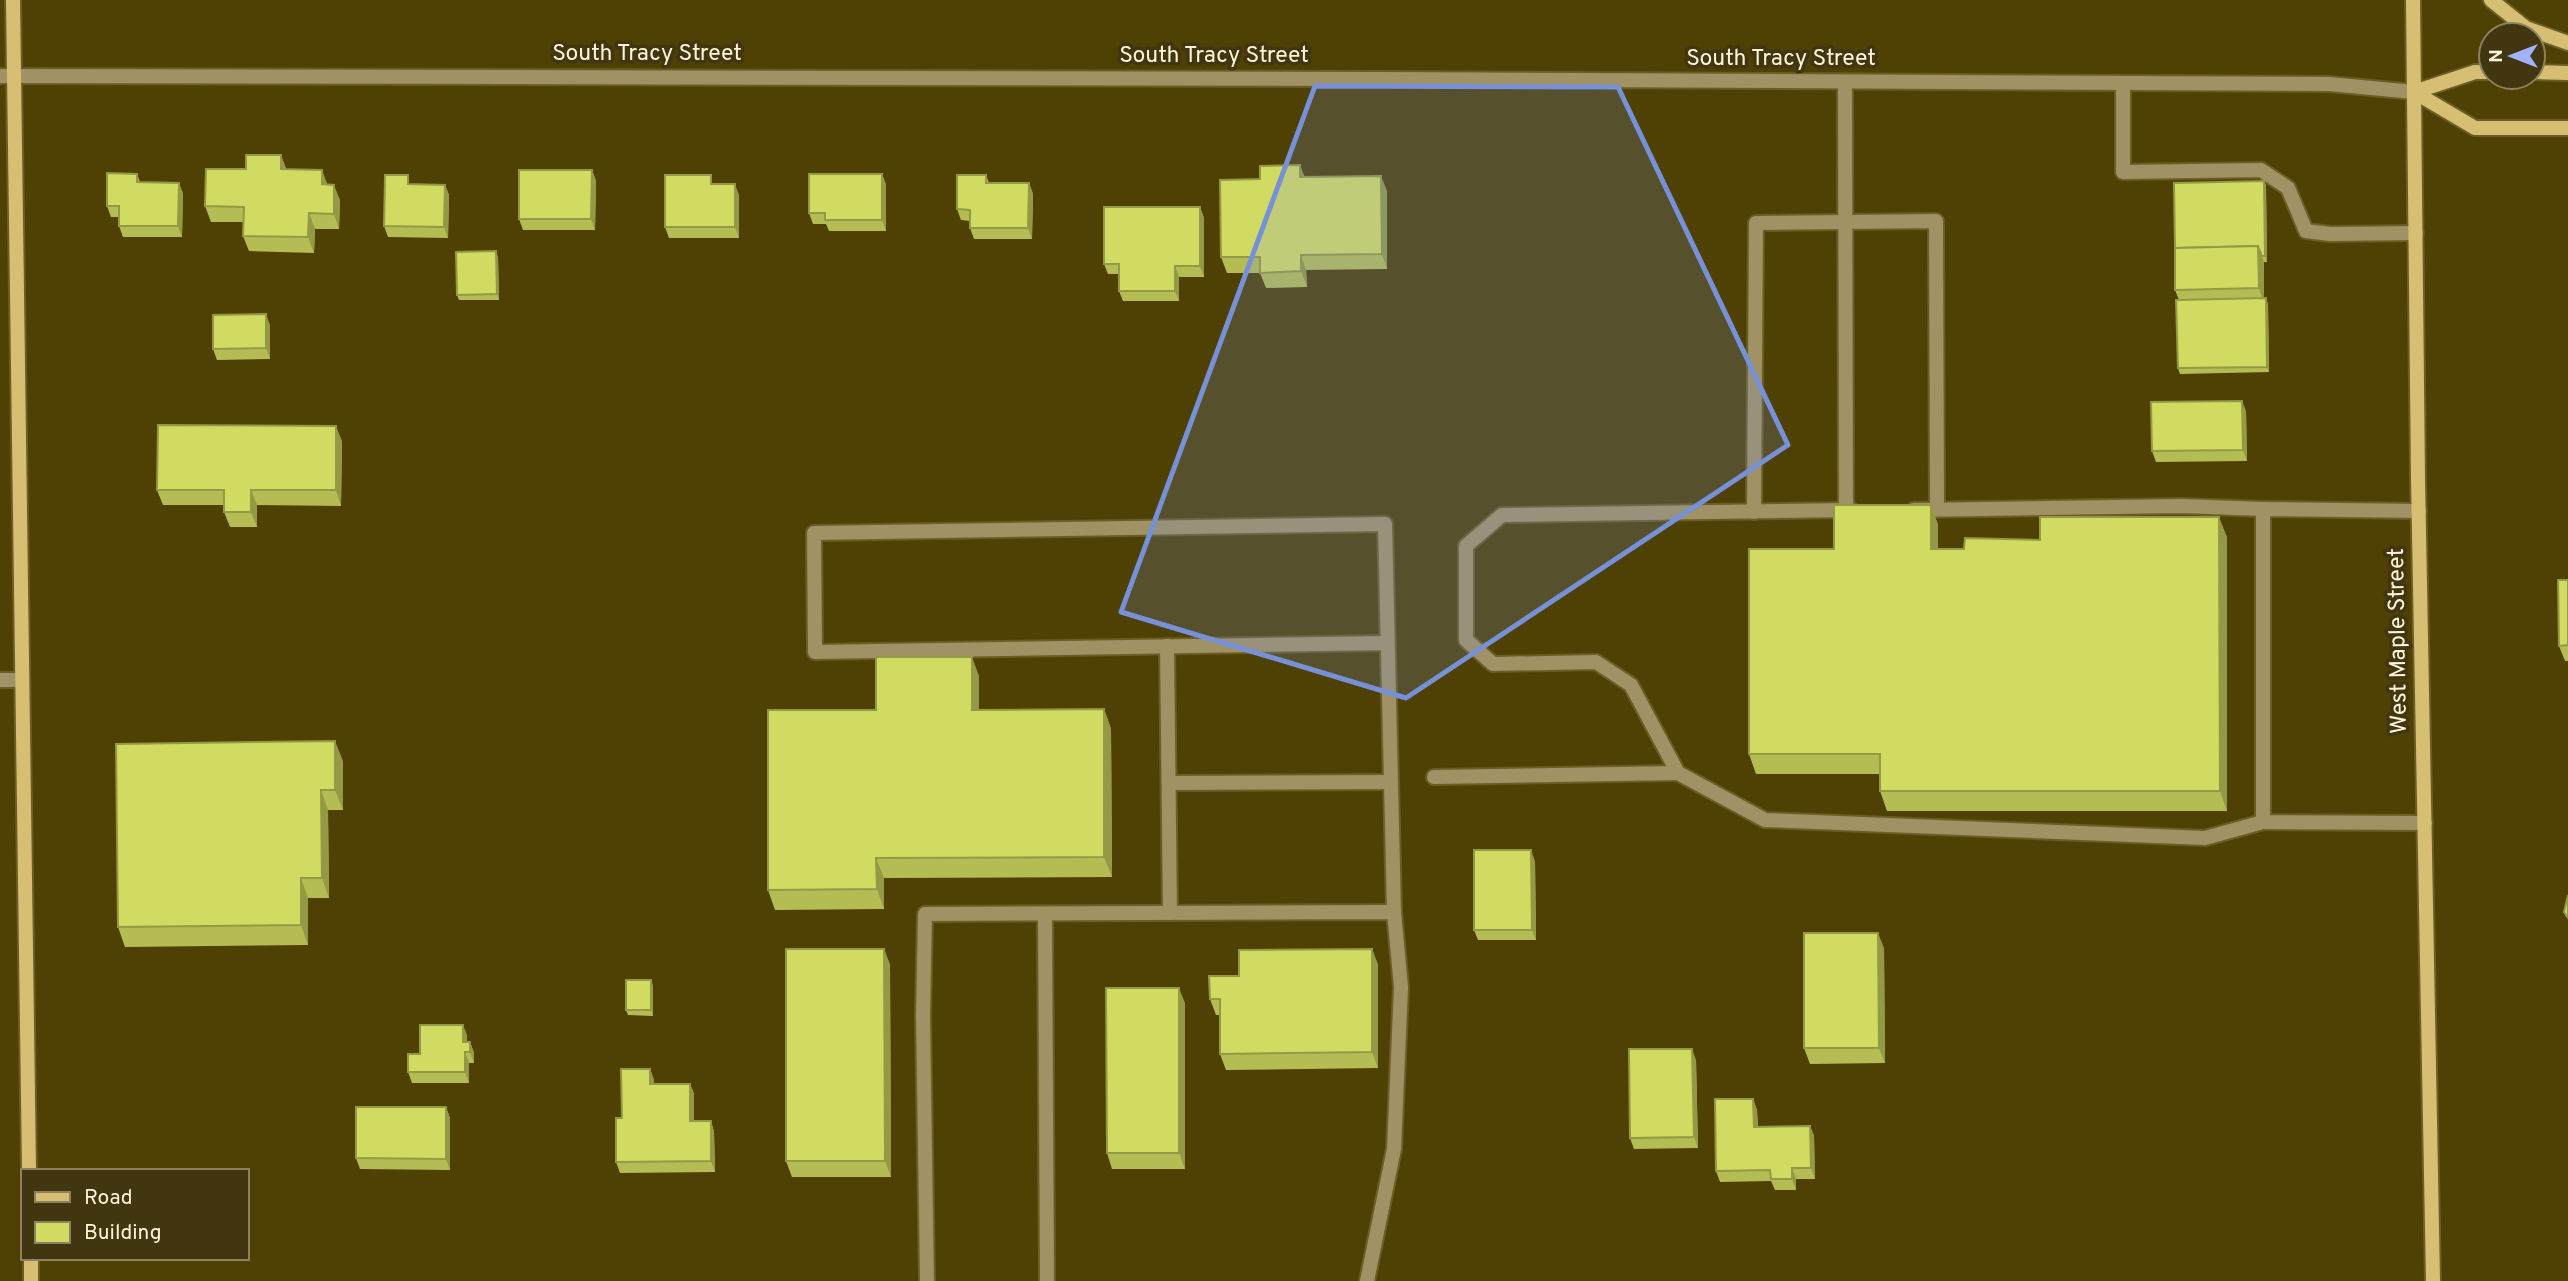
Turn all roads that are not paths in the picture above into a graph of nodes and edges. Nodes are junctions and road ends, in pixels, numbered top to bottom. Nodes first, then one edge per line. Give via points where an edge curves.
1 (13, 0) edge
2 (2413, 0) edge
3 (2491, 0) edge
4 (2568, 43) edge
5 (2477, 72) edge
6 (2547, 72) edge
7 (2568, 73) edge
8 (7, 76) edge
9 (1846, 82) junction
10 (2123, 84) junction
11 (2414, 92) junction
12 (2568, 128) edge
13 (1846, 222) junction
14 (2416, 233) junction
15 (1937, 509) junction
16 (2263, 509) junction
17 (1846, 510) junction
18 (1872, 510) edge
19 (1898, 510) edge
20 (2419, 511) junction
21 (1754, 512) junction
22 (1387, 643) junction
23 (1167, 646) junction
24 (0, 680) edge
25 (22, 680) junction
26 (1678, 773) junction
27 (1434, 777) dead end
28 (1391, 782) junction
29 (1169, 783) junction
30 (2263, 822) junction
31 (2425, 824) junction
32 (1394, 912) junction
33 (1170, 913) junction
34 (1045, 914) junction
35 (29, 1169) edge
36 (31, 1260) edge
37 (31, 1281) edge
38 (927, 1281) edge
39 (1047, 1281) edge
40 (1367, 1281) edge
41 (2433, 1281) edge

1 - 8 street
2 - 11 street, West Maple Street
3 - 4 street via 2526,28
5 - 11 street, South Tracy Street
6 - 7 street
8 - 9 street, South Tracy Street
8 - 25 street
9 - 10 street, South Tracy Street
9 - 13 street
10 - 11 street, South Tracy Street via 2329,84
10 - 14 street via 2123,172 2261,170 2288,188 2306,231
11 - 12 street, South Tracy Street via 2475,128
11 - 14 street, West Maple Street
13 - 15 street via 1936,221
13 - 17 street
13 - 21 street via 1756,223
14 - 20 street, West Maple Street
15 - 16 street
15 - 19 street
16 - 20 street
16 - 30 street
17 - 18 street
17 - 21 street
20 - 31 street, West Maple Street
21 - 26 street via 1502,515 1466,546 1466,640 1493,664 1595,662 1631,685
22 - 23 street
22 - 23 street via 1385,524 814,533 815,652
22 - 28 street
23 - 29 street
24 - 25 street
25 - 35 street
26 - 27 street
26 - 30 street via 1765,820 2206,838
28 - 29 street
28 - 32 street
29 - 33 street
30 - 31 street
31 - 41 street, West Maple Street
32 - 33 street
32 - 40 street via 1401,987 1394,1149
33 - 34 street
34 - 38 street via 925,914
34 - 39 street
36 - 37 street

